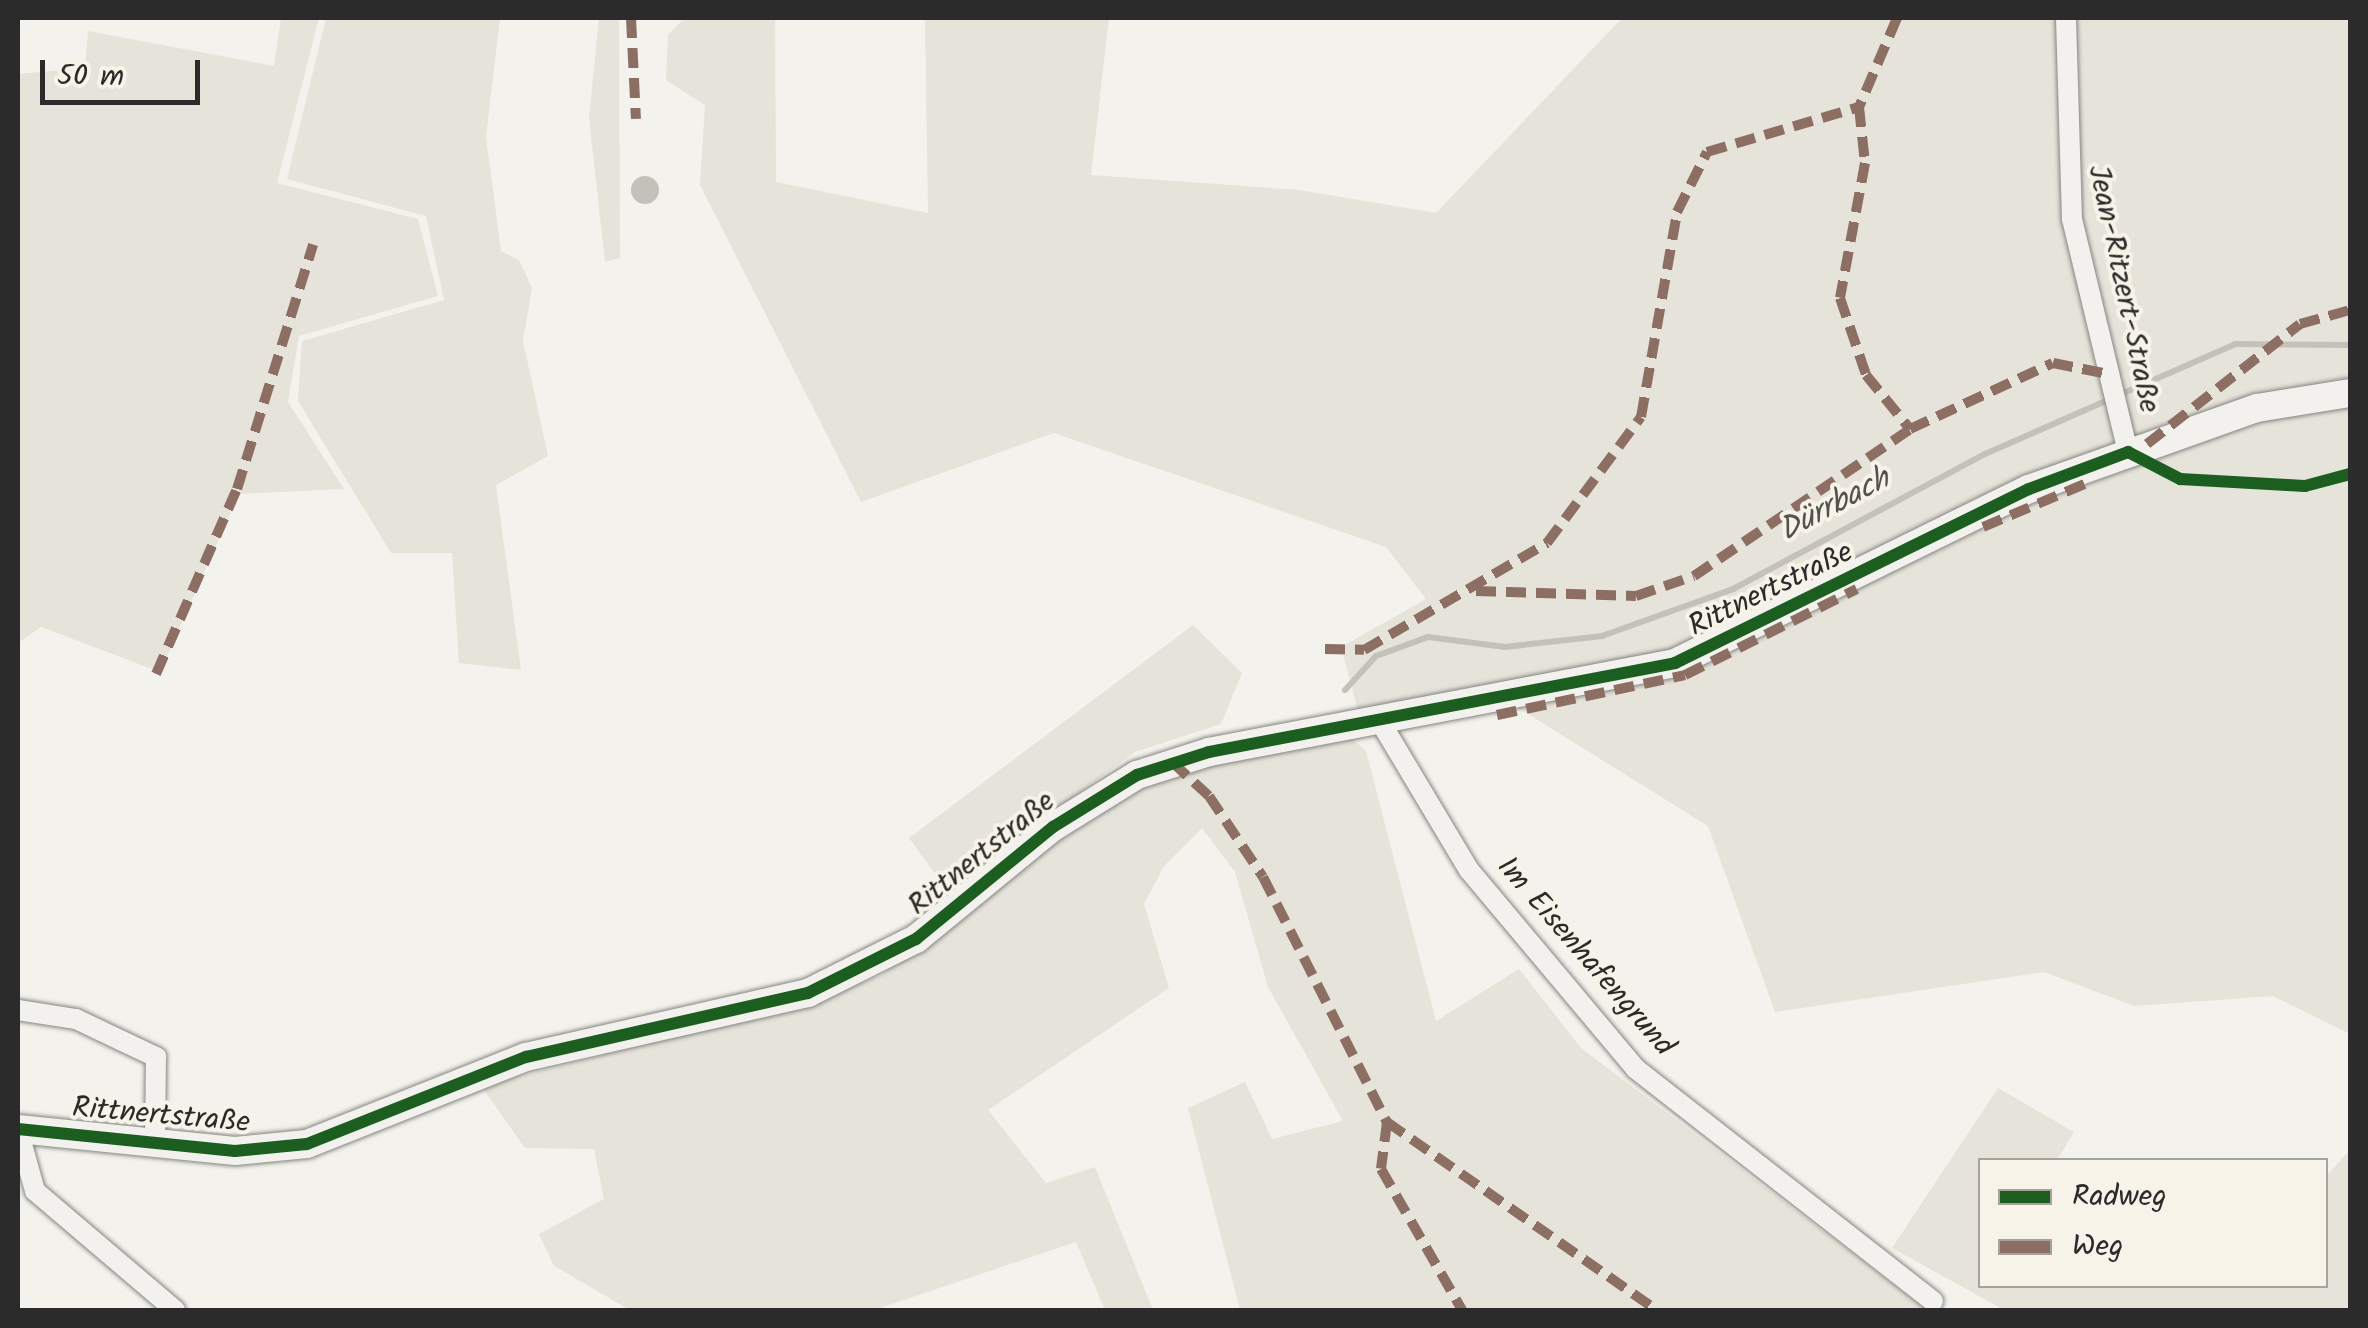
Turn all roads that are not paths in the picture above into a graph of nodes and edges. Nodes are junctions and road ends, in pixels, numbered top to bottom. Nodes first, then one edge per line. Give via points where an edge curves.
1 (2066, 18) edge
2 (2350, 393) edge
3 (2128, 452) junction
4 (1380, 723) junction
5 (18, 1010) edge
6 (18, 1129) edge
7 (155, 1144) junction
8 (1933, 1301) dead end
9 (175, 1310) edge

1 - 3 street, Jean-Ritzert-Straße via 2066,165
2 - 3 street, Rittnertstraße via 2257,408
3 - 4 street, Rittnertstraße via 2028,489 1675,663
4 - 7 street, Rittnertstraße via 1138,774 1053,827 916,940 808,993 526,1057 306,1144 235,1152
4 - 8 street, Im Eisenhafengrund via 1469,870 1636,1068
5 - 7 street via 76,1018 156,1056
6 - 7 street, Rittnertstraße
6 - 9 street via 35,1191

